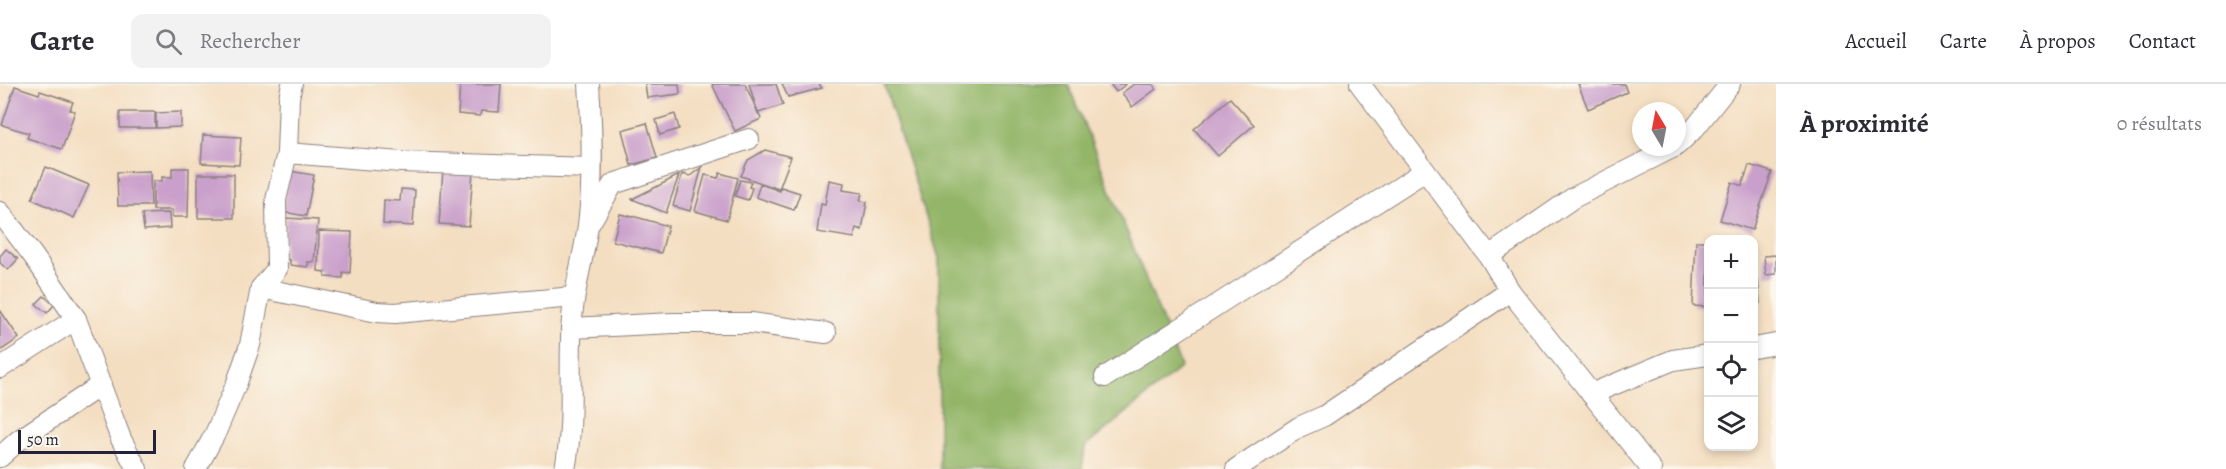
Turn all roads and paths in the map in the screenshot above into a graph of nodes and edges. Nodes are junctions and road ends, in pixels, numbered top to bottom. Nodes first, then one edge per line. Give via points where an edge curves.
1 (292, 84) edge
2 (590, 84) edge
3 (1360, 84) edge
4 (1730, 84) edge
5 (1686, 136) edge
6 (748, 139) dead end
7 (287, 153) junction
8 (1655, 156) edge
9 (591, 168) junction
10 (1425, 171) junction
11 (0, 212) edge
12 (588, 225) junction
13 (1489, 256) junction
14 (261, 288) junction
15 (1510, 291) junction
16 (574, 297) junction
17 (76, 319) junction
18 (571, 328) junction
19 (826, 333) dead end
20 (1776, 344) edge
21 (1758, 347) edge
22 (1704, 356) edge
23 (0, 368) edge
24 (1105, 377) dead end
25 (100, 385) junction
26 (1591, 394) junction
27 (0, 457) edge
28 (137, 469) edge
29 (196, 469) edge
30 (565, 469) edge
31 (1236, 469) edge
32 (1651, 469) edge

1 - 7 street
2 - 9 street
3 - 10 street
4 - 5 street
6 - 12 street via 613,184
7 - 9 street via 401,162
7 - 14 street via 276,200 277,269
8 - 13 street via 1573,198
9 - 12 street
10 - 13 street
10 - 24 street
11 - 17 street
12 - 16 street
13 - 15 street
14 - 16 street via 377,312
14 - 29 street via 250,345 236,385
15 - 26 street
15 - 31 street via 1324,416
16 - 18 street
17 - 23 street
17 - 25 street
18 - 19 street via 751,324
18 - 30 street via 570,435
20 - 21 street
22 - 26 street via 1673,360
25 - 27 street
25 - 28 street
26 - 32 street

